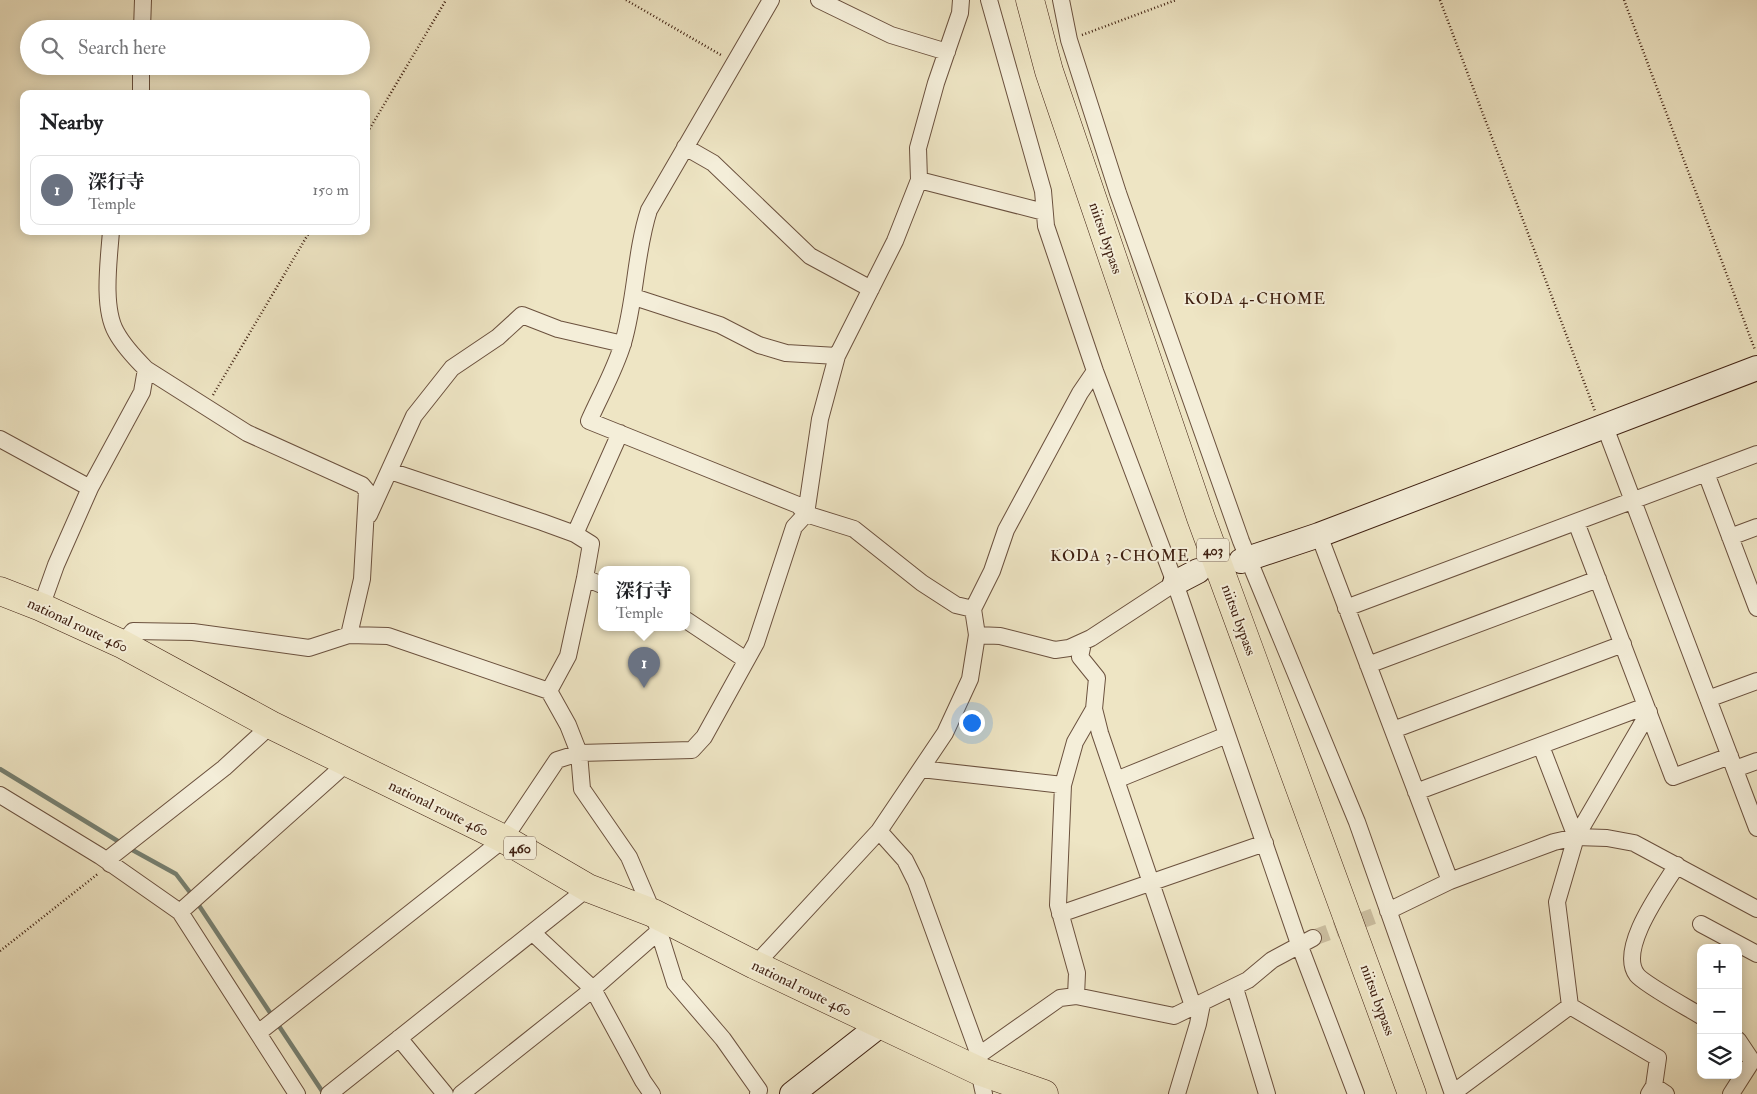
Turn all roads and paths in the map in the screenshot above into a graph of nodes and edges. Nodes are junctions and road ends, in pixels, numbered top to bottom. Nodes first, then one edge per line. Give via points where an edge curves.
1 (143, 0) edge
2 (446, 0) edge
3 (626, 0) edge
4 (771, 0) edge
5 (819, 0) edge
6 (961, 0) edge
7 (989, 0) edge
8 (1030, 0) edge
9 (1061, 0) edge
10 (1176, 0) edge
11 (1440, 0) edge
12 (1624, 0) edge
13 (142, 20) edge
14 (1069, 40) junction
15 (947, 52) junction
16 (733, 64) junction
17 (141, 75) edge
18 (141, 90) edge
19 (370, 128) edge
20 (686, 147) junction
21 (919, 180) junction
22 (1044, 212) junction
23 (111, 235) edge
24 (308, 235) edge
25 (871, 289) junction
26 (634, 297) junction
27 (623, 344) junction
28 (837, 356) junction
29 (1757, 358) edge
30 (1757, 368) edge
31 (146, 369) junction
32 (1095, 371) junction
33 (204, 406) junction
34 (1605, 427) junction
35 (620, 433) junction
36 (0, 439) edge
37 (1757, 454) edge
38 (390, 471) junction
39 (1706, 473) junction
40 (90, 488) junction
41 (1633, 501) junction
42 (806, 514) junction
43 (367, 519) junction
44 (1576, 522) junction
45 (1757, 527) edge
46 (575, 534) junction
47 (1319, 535) junction
48 (1730, 537) junction
49 (1245, 559) junction
50 (1198, 571) dead end
51 (586, 578) junction
52 (1598, 579) junction
53 (598, 583) edge
54 (1175, 583) junction
55 (0, 591) edge
56 (41, 607) junction
57 (973, 608) junction
58 (1346, 608) junction
59 (1757, 608) edge
60 (690, 623) edge
61 (350, 634) junction
62 (977, 635) junction
63 (1082, 643) junction
64 (122, 644) junction
65 (1623, 644) junction
66 (746, 660) junction
67 (1368, 665) junction
68 (1757, 681) edge
69 (549, 691) junction
70 (1708, 700) junction
71 (1094, 709) junction
72 (1648, 709) junction
73 (271, 725) junction
74 (1393, 730) junction
75 (1227, 735) junction
76 (1541, 746) junction
77 (579, 753) junction
78 (1757, 761) edge
79 (348, 762) junction
80 (1732, 762) junction
81 (921, 769) junction
82 (1116, 780) junction
83 (1062, 785) junction
84 (1416, 792) junction
85 (0, 794) edge
86 (1757, 828) edge
87 (879, 831) junction
88 (1576, 837) junction
89 (504, 839) junction
90 (1265, 843) junction
91 (110, 864) junction
92 (1677, 865) junction
93 (1450, 881) junction
94 (1152, 882) junction
95 (588, 888) junction
96 (1757, 909) edge
97 (1388, 910) junction
98 (180, 912) junction
99 (1060, 914) junction
100 (655, 922) junction
101 (1700, 924) dead end
102 (532, 933) junction
103 (1306, 941) junction
104 (0, 951) edge
105 (1757, 954) edge
106 (755, 965) junction
107 (1234, 988) junction
108 (593, 989) junction
109 (1076, 996) junction
110 (1198, 1006) junction
111 (1570, 1006) junction
112 (1697, 1014) edge
113 (880, 1025) junction
114 (258, 1033) junction
115 (399, 1038) junction
116 (1742, 1046) edge
117 (981, 1074) edge
118 (1742, 1076) edge
119 (1740, 1079) edge
120 (1656, 1091) edge
121 (296, 1094) edge
122 (329, 1094) edge
123 (445, 1094) edge
124 (461, 1094) edge
125 (652, 1094) edge
126 (758, 1094) edge
127 (792, 1094) edge
128 (1044, 1094) edge
129 (1177, 1094) edge
130 (1267, 1094) edge
131 (1356, 1094) edge
132 (1412, 1094) edge
133 (1453, 1094) edge
134 (1730, 1094) edge

1 - 13 street
2 - 19 path
3 - 16 path
4 - 16 street
5 - 15 street via 891,35
6 - 15 street
7 - 22 street via 1043,191
8 - 132 highway, niitsu bypass / 403 via 1048,71 1198,508
9 - 14 street
10 - 14 path
11 - 34 path via 1594,409
12 - 29 path
14 - 49 street
15 - 21 street via 918,148
16 - 20 street
17 - 18 street
20 - 25 street via 713,163 810,256
20 - 26 street via 649,210 641,234
21 - 22 street
21 - 25 street via 895,241
22 - 32 street
23 - 31 street via 109,308 116,332
24 - 33 path via 217,390
25 - 28 street
26 - 27 street
26 - 28 street via 720,324 759,345 786,353
27 - 35 street via 589,421
27 - 38 street via 558,329 522,315 498,337 452,368 414,416
28 - 42 street via 820,419
30 - 34 street
31 - 33 street
31 - 40 street via 142,392
32 - 54 street
32 - 57 street via 1006,530 992,571
33 - 43 street via 247,433 362,485 367,491
34 - 41 street
34 - 47 street
35 - 42 street via 798,505
35 - 46 street
36 - 40 street
37 - 39 street
38 - 43 street
38 - 46 street
39 - 41 street
39 - 48 street
40 - 56 street
41 - 44 street
41 - 70 street
42 - 57 street via 854,529 922,583 956,605
42 - 66 street via 794,527 756,643
43 - 61 street via 362,579
44 - 52 street
44 - 58 street
45 - 48 street
46 - 51 street via 590,544
47 - 49 street
47 - 58 street
48 - 59 street
49 - 97 street via 1357,822
50 - 54 street
51 - 53 street
51 - 69 street via 568,656
52 - 65 street
52 - 67 street
54 - 63 street
54 - 75 street
55 - 56 highway, national route 460 / 460
56 - 64 highway, national route 460 / 460
57 - 62 street
58 - 67 street
60 - 66 street
61 - 64 street via 309,648 192,632 133,631
61 - 69 street via 388,636
62 - 63 street via 1000,636 1055,650
62 - 81 street via 970,679 945,733
63 - 71 street via 1080,657 1097,678
64 - 73 highway, national route 460 / 460
65 - 72 street
65 - 74 street
66 - 77 street via 704,737 692,750
67 - 74 street
68 - 70 street
69 - 77 street
70 - 80 street
71 - 82 street
71 - 83 street via 1075,742
72 - 76 street
72 - 80 street via 1673,777
72 - 88 street
73 - 79 highway, national route 460 / 460
73 - 91 street via 224,768 112,856
74 - 84 street
75 - 82 street
75 - 90 street
76 - 84 street
76 - 88 street
77 - 89 street via 557,760
77 - 100 street via 582,789 629,856
78 - 80 street
79 - 89 highway, national route 460 / 460
79 - 98 street
80 - 86 street
81 - 83 street
81 - 87 street
82 - 94 street
83 - 99 street
84 - 93 street
85 - 91 street
87 - 106 street
87 - 117 street via 905,860 916,882
88 - 92 street via 1634,843
88 - 93 street via 1554,842
88 - 111 street via 1557,902
89 - 95 highway, national route 460 / 460
89 - 114 street
90 - 94 street
90 - 103 street
91 - 98 street
91 - 104 path
92 - 96 street
92 - 112 street via 1642,923 1632,952 1632,963 1638,977
93 - 97 street
94 - 99 street
94 - 110 street
95 - 100 highway, national route 460 / 460
95 - 102 street
97 - 133 street
98 - 114 street
99 - 109 street via 1077,973
100 - 106 highway, national route 460 / 460
100 - 108 street
100 - 126 street via 675,982 723,1039 759,1090
101 - 105 street
102 - 108 street
102 - 115 street
103 - 107 street via 1272,960
103 - 131 street
106 - 113 highway, national route 460 / 460
107 - 110 street
107 - 130 street
108 - 124 street
108 - 125 street
109 - 110 street via 1174,1016
109 - 117 street via 1060,998
110 - 129 street via 1198,1024
111 - 120 street via 1658,1058
111 - 133 street
113 - 117 highway, national route 460 / 460
113 - 127 street
114 - 121 street
115 - 122 street
115 - 123 street
116 - 118 street via 1752,1061
117 - 128 highway, national route 460 / 460
119 - 134 street

